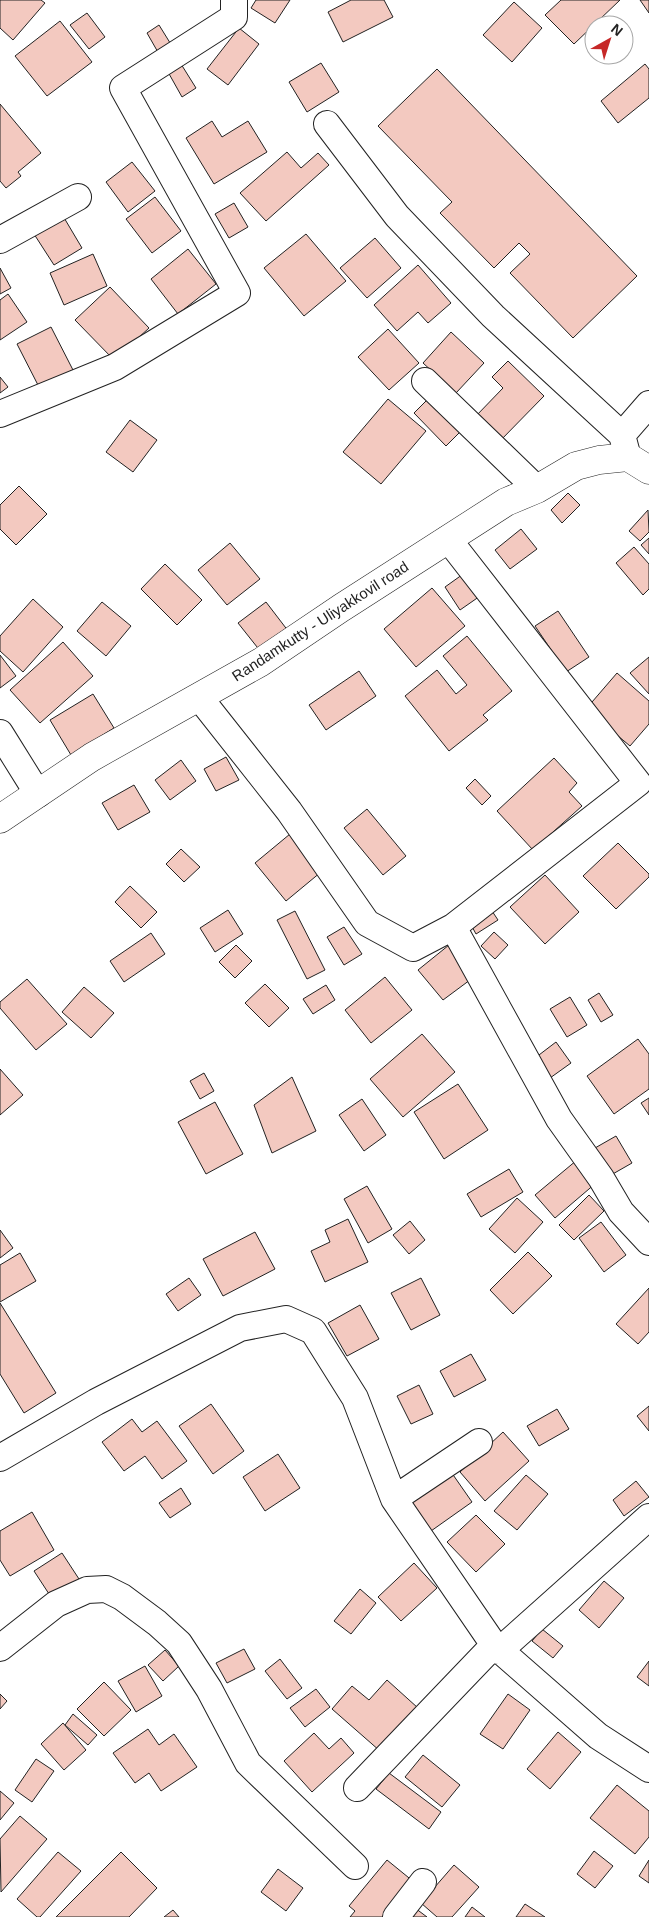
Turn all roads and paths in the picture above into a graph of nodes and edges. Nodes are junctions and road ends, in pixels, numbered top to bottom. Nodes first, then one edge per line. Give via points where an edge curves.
1 (234, 0) edge
2 (327, 124) dead end
3 (78, 197) dead end
4 (0, 240) edge
5 (425, 381) dead end
6 (649, 404) edge
7 (0, 414) edge
8 (633, 454) edge
9 (537, 489) junction
10 (448, 539) junction
11 (199, 697) junction
12 (0, 733) edge
13 (38, 794) junction
14 (0, 819) edge
15 (453, 927) junction
16 (649, 1242) edge
17 (478, 1442) dead end
18 (0, 1458) edge
19 (394, 1499) junction
20 (649, 1517) edge
21 (0, 1648) edge
22 (497, 1648) junction
23 (649, 1769) edge
24 (357, 1788) dead end
25 (355, 1866) dead end
26 (423, 1882) dead end
27 (396, 1917) edge

1 - 7 street via 234,17 124,88 237,293 115,367
2 - 8 street via 397,216
3 - 4 street
5 - 9 street
6 - 8 street
8 - 9 street, Randamkutty - Uliyakkovil road via 576,466
9 - 10 street, Randamkutty - Uliyakkovil road via 506,502
10 - 11 street, Randamkutty - Uliyakkovil road via 261,662
10 - 15 street via 638,783
11 - 13 street, Randamkutty - Uliyakkovil road via 92,757
11 - 15 street via 289,811 367,923 413,948
12 - 13 street
13 - 14 street, Randamkutty - Uliyakkovil road
15 - 16 street via 559,1119 621,1212
17 - 19 street
18 - 19 street via 96,1402 240,1328 286,1319 313,1331 355,1398
19 - 22 street
20 - 22 street
21 - 25 street via 56,1604 87,1590 106,1589 122,1597 179,1643 209,1689 248,1763
22 - 23 street via 598,1736
22 - 24 street
26 - 27 street

